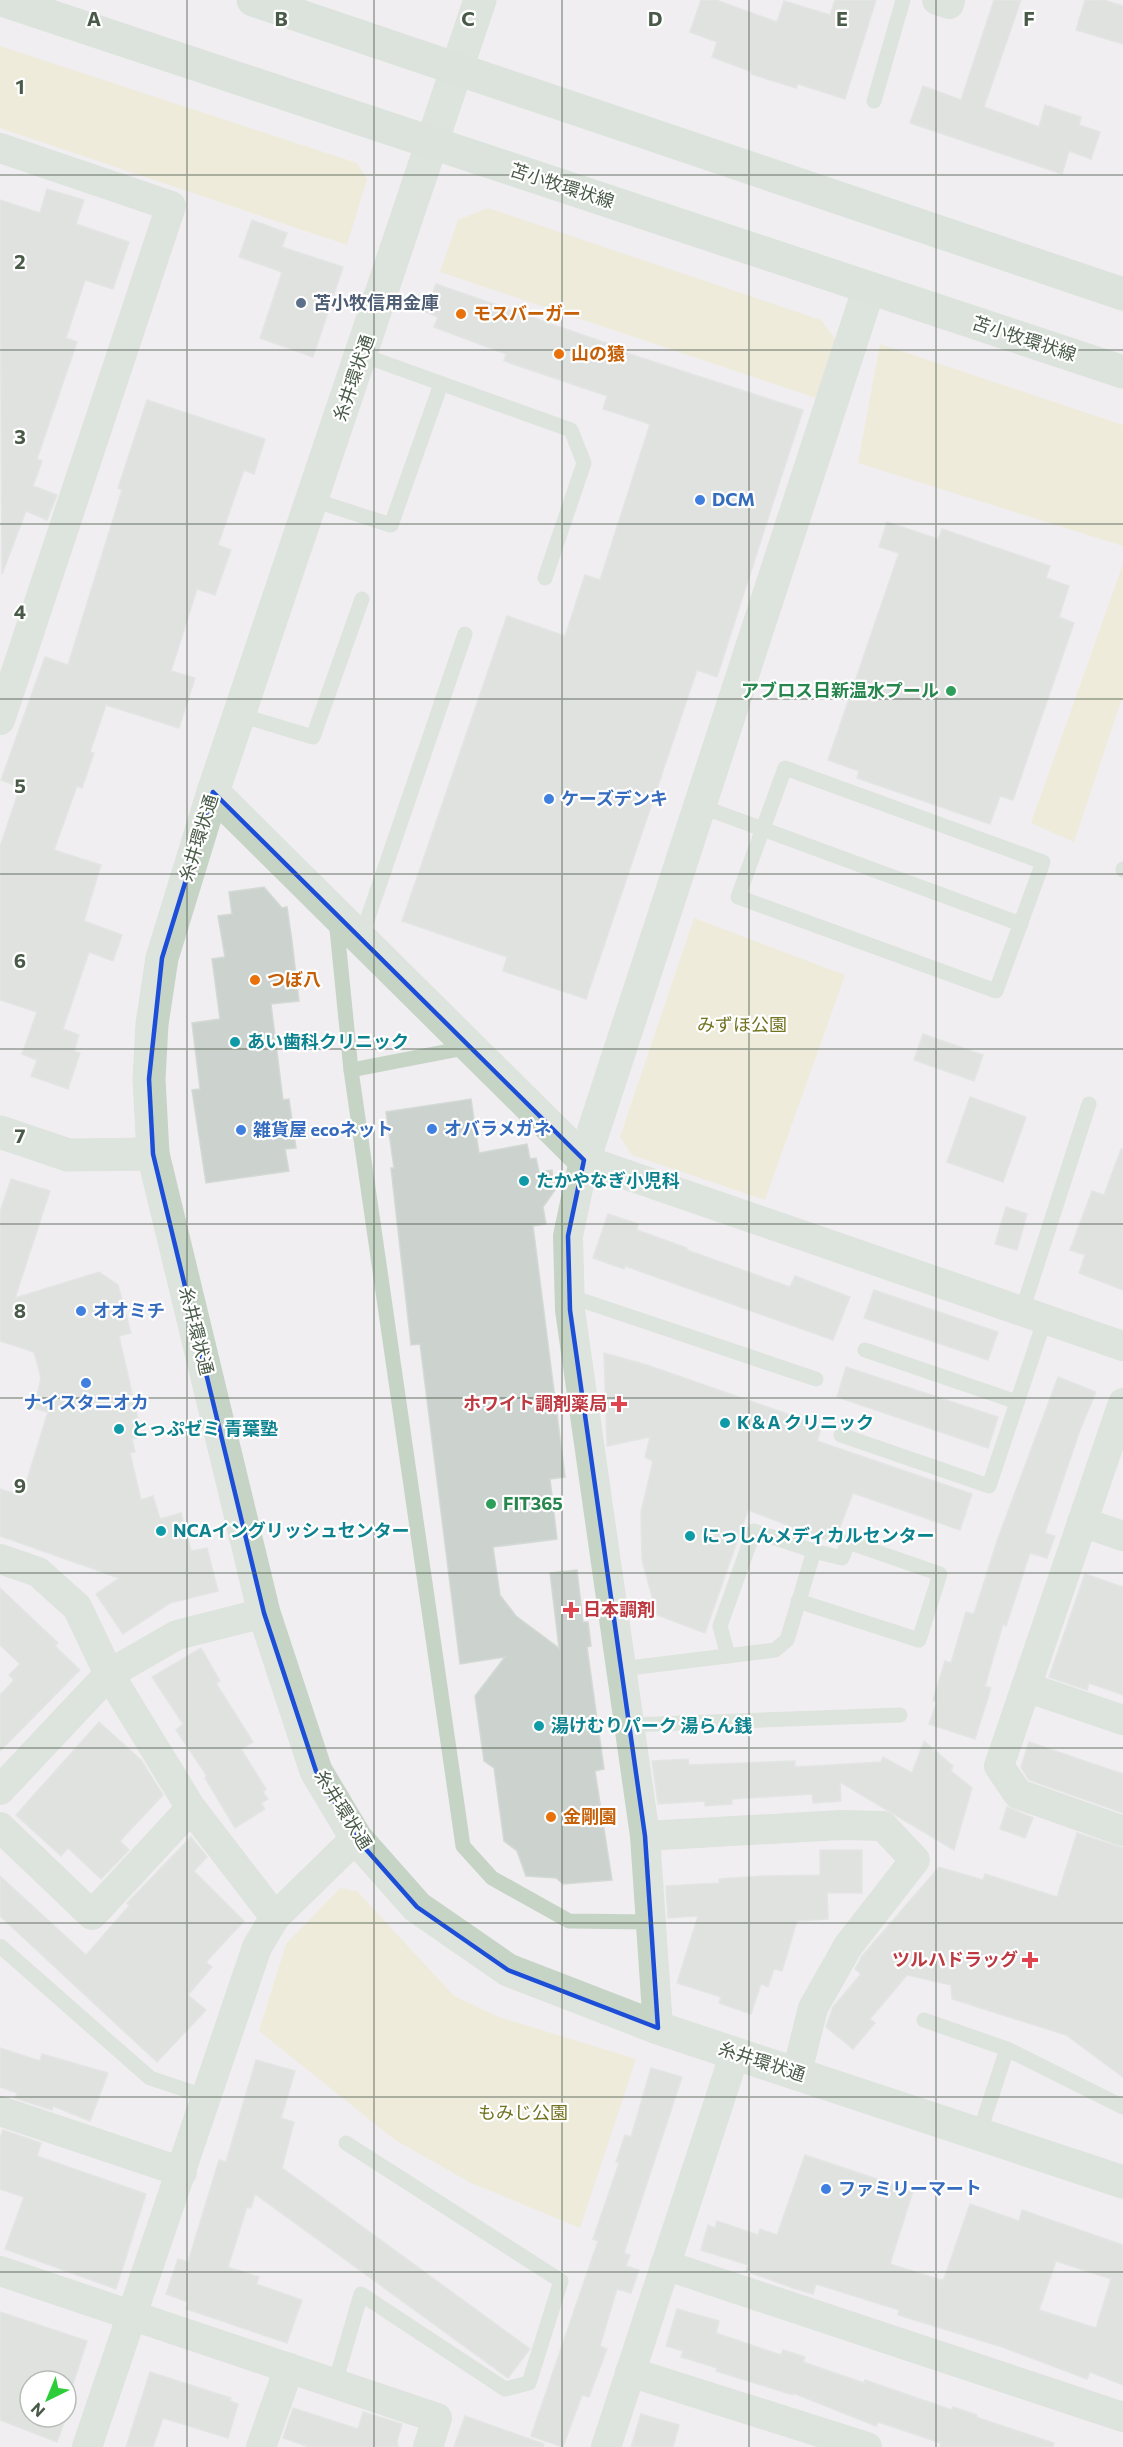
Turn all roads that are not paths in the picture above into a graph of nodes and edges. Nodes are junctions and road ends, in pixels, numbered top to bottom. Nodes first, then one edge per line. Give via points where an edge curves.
1 (2, 0) edge
2 (253, 0) edge
3 (480, 0) edge
4 (903, 0) edge
5 (937, 0) edge
6 (950, 0) edge
7 (458, 69) junction
8 (874, 101) dead end
9 (433, 143) junction
10 (0, 148) edge
11 (869, 288) junction
12 (1123, 294) edge
13 (362, 355) junction
14 (1123, 372) edge
15 (441, 384) junction
16 (313, 500) junction
17 (545, 578) dead end
18 (362, 598) dead end
19 (465, 634) dead end
20 (240, 716) junction
21 (0, 720) edge
22 (213, 792) junction
23 (700, 806) junction
24 (763, 830) junction
25 (335, 913) junction
26 (1021, 924) junction
27 (361, 938) junction
28 (470, 1047) junction
29 (351, 1070) junction
30 (1089, 1104) dead end
31 (0, 1132) edge
32 (153, 1154) junction
33 (584, 1160) junction
34 (569, 1296) junction
35 (1033, 1315) junction
36 (1123, 1346) edge
37 (865, 1350) dead end
38 (816, 1379) dead end
39 (1017, 1402) junction
40 (1123, 1403) edge
41 (841, 1435) dead end
42 (1082, 1522) junction
43 (1123, 1536) edge
44 (814, 1551) junction
45 (0, 1559) edge
46 (798, 1601) junction
47 (264, 1613) junction
48 (728, 1656) junction
49 (621, 1669) junction
50 (109, 1674) junction
51 (1026, 1687) junction
52 (900, 1715) dead end
53 (1123, 1720) edge
54 (629, 1725) junction
55 (0, 1790) edge
56 (191, 1808) junction
57 (0, 1827) edge
58 (1123, 1831) edge
59 (645, 1836) junction
60 (356, 1839) junction
61 (275, 1917) junction
62 (651, 1922) junction
63 (0, 1946) edge
64 (924, 2020) dead end
65 (658, 2028) junction
66 (1007, 2049) junction
67 (735, 2053) junction
68 (797, 2072) junction
69 (207, 2097) junction
70 (1123, 2108) edge
71 (0, 2111) edge
72 (979, 2134) junction
73 (346, 2143) dead end
74 (182, 2172) junction
75 (1123, 2182) edge
76 (665, 2265) junction
77 (0, 2271) edge
78 (133, 2314) junction
79 (289, 2368) junction
80 (630, 2372) junction
81 (335, 2383) junction
82 (1123, 2417) edge
83 (87, 2447) edge
84 (261, 2447) edge
85 (428, 2447) edge
86 (606, 2447) edge
87 (867, 2447) edge

1 - 9 main road, 苫小牧環状線
2 - 7 main road
3 - 7 street, 糸井環状通
4 - 8 lane
5 - 6 street via 949,4
7 - 9 street, 糸井環状通
7 - 12 main road
9 - 11 main road, 苫小牧環状線
9 - 13 street, 糸井環状通
10 - 21 street via 171,206
11 - 14 main road, 苫小牧環状線
11 - 23 street
13 - 15 lane
13 - 16 street, 糸井環状通
15 - 16 lane via 391,525
15 - 17 lane via 571,430 584,463
16 - 20 street, 糸井環状通
18 - 20 lane via 313,737
19 - 27 lane
20 - 22 street, 糸井環状通
22 - 25 street
22 - 32 street, 糸井環状通 via 162,958 149,1079
23 - 24 lane
23 - 33 street
24 - 26 lane
24 - 26 lane via 785,768 964,833 1043,862
24 - 26 lane via 738,897 996,991
25 - 27 street
25 - 29 lane
27 - 28 street
28 - 29 lane
28 - 33 street
29 - 62 lane via 463,1846 492,1878 569,1921
30 - 35 lane
31 - 32 street via 68,1155
32 - 47 street, 糸井環状通
33 - 34 street via 568,1236
33 - 35 street
34 - 38 lane
34 - 49 street
35 - 36 street
35 - 39 lane
37 - 39 lane
39 - 41 lane via 989,1486
40 - 42 street
42 - 43 street
42 - 51 street
44 - 46 lane
44 - 46 lane via 842,1558 848,1542 940,1574 919,1640
44 - 48 lane via 754,1531 720,1626
45 - 50 street via 38,1572 77,1607
46 - 48 lane via 787,1640 775,1650
47 - 50 street via 177,1635
47 - 60 street, 糸井環状通 via 316,1771
48 - 49 lane
49 - 54 street
50 - 55 street
50 - 56 street
51 - 53 street
51 - 58 street via 999,1766 1018,1794
52 - 54 lane
54 - 59 street
56 - 57 street via 92,1915
56 - 61 street
59 - 62 street
59 - 68 street via 883,1826 915,1860 848,1946 813,2008
60 - 61 street
60 - 65 street, 糸井環状通 via 417,1907 508,1970
61 - 69 street via 256,1947
62 - 65 street
63 - 69 lane via 150,2078
64 - 66 lane
65 - 67 street, 糸井環状通
66 - 70 lane
66 - 72 lane
67 - 68 street, 糸井環状通
67 - 76 street
68 - 72 street, 糸井環状通
69 - 74 street
71 - 74 street
72 - 75 street, 糸井環状通
73 - 81 lane via 561,2281 529,2383 505,2389 361,2294
74 - 78 street
76 - 80 street
76 - 82 street
77 - 78 street
78 - 79 street
78 - 83 street
79 - 81 street
79 - 84 street
80 - 86 street
80 - 87 street
81 - 85 street via 437,2418

